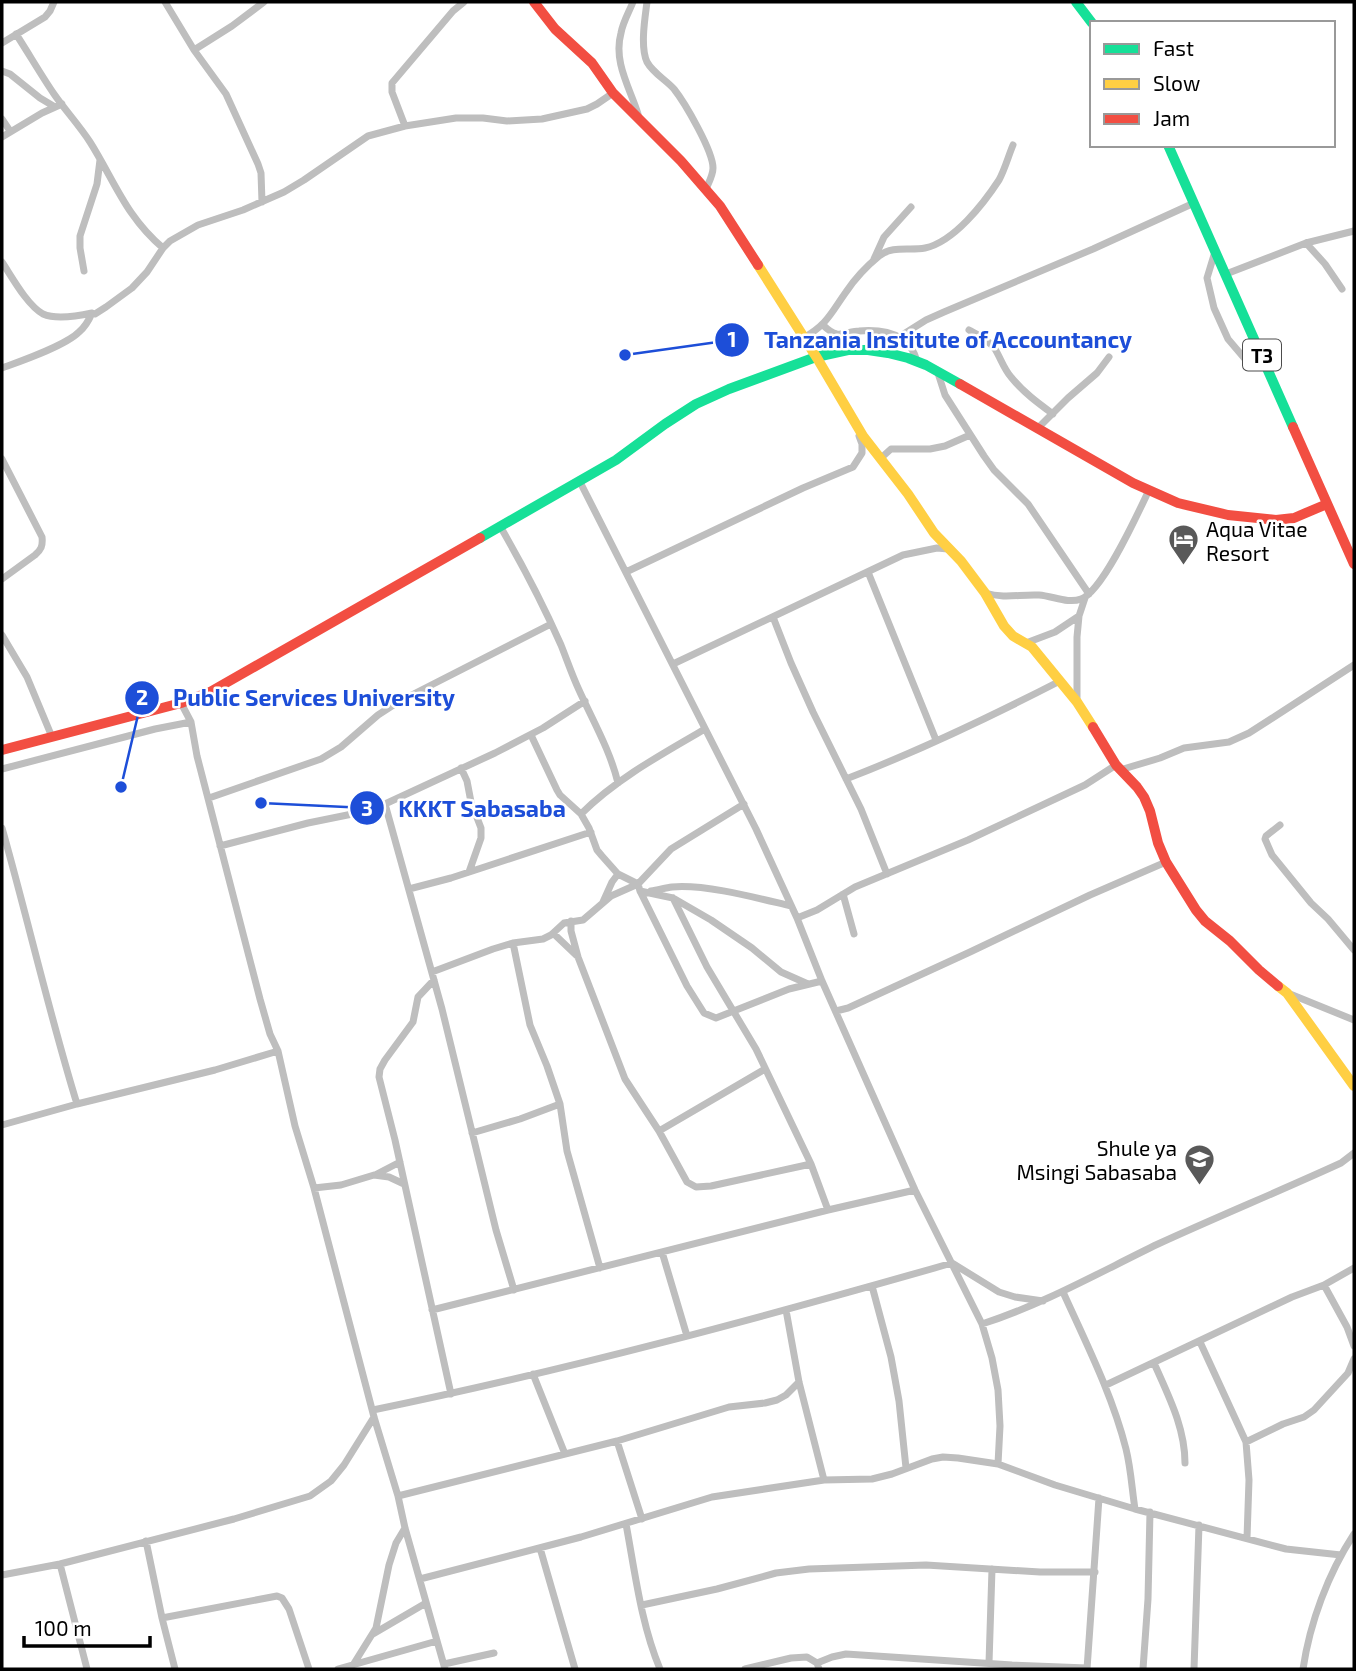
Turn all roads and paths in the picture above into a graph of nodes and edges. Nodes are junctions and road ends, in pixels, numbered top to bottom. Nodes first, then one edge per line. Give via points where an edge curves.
1 (57, 2) edge
2 (165, 2) edge
3 (264, 2) edge
4 (464, 2) edge
5 (534, 2) edge
6 (633, 2) edge
7 (647, 2) edge
8 (1076, 2) edge
9 (1090, 21) edge
10 (16, 34) junction
11 (2, 43) edge
12 (194, 50) junction
13 (2, 71) edge
14 (613, 93) junction
15 (59, 106) junction
16 (639, 118) junction
17 (2, 119) edge
18 (405, 126) junction
19 (10, 131) junction
20 (2, 137) edge
21 (1013, 145) dead end
22 (1169, 147) edge
23 (100, 159) junction
24 (706, 189) junction
25 (262, 202) junction
26 (1194, 203) junction
27 (911, 207) dead end
28 (1354, 230) edge
29 (1307, 243) junction
30 (163, 248) junction
31 (1215, 251) junction
32 (2, 262) edge
33 (872, 263) junction
34 (85, 271) dead end
35 (1225, 274) junction
36 (1342, 289) dead end
37 (92, 313) junction
38 (823, 326) junction
39 (969, 330) dead end
40 (900, 337) junction
41 (803, 338) junction
42 (1109, 357) dead end
43 (817, 358) junction
44 (916, 360) junction
45 (2, 368) edge
46 (1268, 368) junction
47 (936, 370) junction
48 (1053, 414) junction
49 (854, 419) junction
50 (1037, 429) junction
51 (970, 435) junction
52 (2, 458) edge
53 (881, 458) junction
54 (579, 480) junction
55 (1149, 491) junction
56 (1327, 505) junction
57 (500, 526) junction
58 (949, 549) junction
59 (1354, 564) edge
60 (626, 572) junction
61 (867, 572) junction
62 (2, 579) edge
63 (985, 593) junction
64 (1087, 596) junction
65 (1079, 616) junction
66 (773, 617) junction
67 (551, 624) junction
68 (2, 635) edge
69 (1026, 643) junction
70 (673, 664) junction
71 (1354, 665) edge
72 (1060, 681) junction
73 (585, 701) junction
74 (1077, 702) junction
75 (181, 703) junction
76 (191, 722) junction
77 (705, 729) junction
78 (531, 735) junction
79 (52, 737) junction
80 (936, 740) junction
81 (2, 750) edge
82 (1118, 767) junction
83 (461, 768) junction
84 (2, 769) edge
85 (846, 779) junction
86 (618, 783) junction
87 (209, 799) junction
88 (385, 804) junction
89 (744, 804) junction
90 (581, 814) junction
91 (1280, 825) dead end
92 (2, 828) edge
93 (590, 832) junction
94 (220, 846) junction
95 (1166, 862) junction
96 (469, 872) junction
97 (618, 874) junction
98 (887, 874) junction
99 (409, 889) junction
100 (641, 889) junction
101 (843, 894) junction
102 (673, 898) junction
103 (603, 902) junction
104 (791, 906) junction
105 (797, 918) junction
106 (570, 921) junction
107 (554, 934) junction
108 (853, 934) dead end
109 (513, 943) junction
110 (1354, 950) edge
111 (578, 957) junction
112 (433, 976) junction
113 (822, 981) junction
114 (808, 984) junction
115 (1287, 993) junction
116 (735, 1011) junction
117 (836, 1012) junction
118 (1354, 1020) edge
119 (278, 1051) junction
120 (765, 1069) junction
121 (1354, 1086) edge
122 (77, 1104) junction
123 (560, 1104) junction
124 (2, 1125) edge
125 (659, 1131) junction
126 (472, 1133) junction
127 (1354, 1153) edge
128 (400, 1162) junction
129 (811, 1164) junction
130 (374, 1175) junction
131 (404, 1184) junction
132 (314, 1188) junction
133 (915, 1191) junction
134 (828, 1210) junction
135 (662, 1252) junction
136 (952, 1263) junction
137 (600, 1268) junction
138 (1354, 1268) edge
139 (1324, 1285) junction
140 (872, 1286) junction
141 (514, 1290) junction
142 (1063, 1292) junction
143 (1043, 1301) junction
144 (432, 1310) junction
145 (786, 1310) junction
146 (982, 1324) junction
147 (687, 1336) junction
148 (1200, 1342) junction
149 (1354, 1346) edge
150 (1354, 1359) edge
151 (1154, 1363) junction
152 (533, 1374) junction
153 (799, 1382) junction
154 (1105, 1385) junction
155 (451, 1394) junction
156 (373, 1413) junction
157 (617, 1441) junction
158 (1245, 1442) junction
159 (565, 1454) junction
160 (1185, 1463) dead end
161 (998, 1464) junction
162 (906, 1468) junction
163 (824, 1480) junction
164 (398, 1496) junction
165 (1099, 1498) junction
166 (1135, 1509) junction
167 (1150, 1512) junction
168 (642, 1519) junction
169 (626, 1524) junction
170 (1199, 1525) junction
171 (405, 1528) junction
172 (1354, 1534) edge
173 (1247, 1538) junction
174 (146, 1541) junction
175 (540, 1548) junction
176 (1340, 1555) junction
177 (60, 1563) junction
178 (992, 1569) junction
179 (1095, 1572) junction
180 (2, 1575) edge
181 (419, 1578) junction
182 (426, 1603) junction
183 (642, 1605) junction
184 (162, 1618) junction
185 (373, 1634) junction
186 (437, 1641) junction
187 (494, 1653) dead end
188 (989, 1663) junction
189 (353, 1665) junction
190 (818, 1666) edge
191 (445, 1667) edge
192 (87, 1669) edge
193 (175, 1669) edge
194 (309, 1669) edge
195 (338, 1669) edge
196 (575, 1669) edge
197 (660, 1669) edge
198 (745, 1669) edge
199 (1087, 1669) edge
200 (1143, 1669) edge
201 (1194, 1669) edge
202 (1303, 1669) edge

1 - 10 street via 45,17
2 - 12 street
3 - 12 street
4 - 18 street via 392,83
5 - 14 main road via 592,63
6 - 16 street via 621,32 619,54
7 - 24 street via 644,46 648,63 673,87 702,136 713,167
8 - 9 main road
10 - 11 street
10 - 15 street
12 - 25 street via 238,118 261,173
13 - 15 street
14 - 16 main road
14 - 18 street via 587,109 542,119 456,118
15 - 19 street
15 - 23 street
16 - 24 main road
17 - 19 street
18 - 25 street via 360,140 304,180
19 - 20 street
21 - 33 street via 998,181 952,234 925,248 886,252
22 - 26 main road, T3
23 - 30 street via 137,221
23 - 34 street via 80,236
24 - 41 main road
25 - 30 street via 198,226
26 - 31 main road, T3
26 - 40 street via 934,316
27 - 33 street via 884,237
28 - 29 street
29 - 35 street
29 - 36 street
30 - 37 street via 132,288
31 - 35 main road, T3
31 - 46 street via 1207,278 1223,328 1245,359
32 - 37 street via 41,313
33 - 38 street
35 - 46 main road, T3
37 - 45 street via 80,332 69,339
38 - 40 street via 835,334 883,331
38 - 41 street
39 - 48 street via 995,349 1013,380
40 - 44 street via 913,348
41 - 43 main road
42 - 48 street
43 - 44 main road via 868,350
43 - 49 main road
43 - 54 main road via 695,404 616,460
44 - 47 main road
46 - 56 main road, T3
47 - 50 main road
47 - 51 street
48 - 50 street
49 - 53 main road
49 - 60 street via 862,453 853,467
50 - 55 main road
51 - 53 street via 930,449 891,449
51 - 64 street via 1028,504
52 - 62 street via 43,537 40,551
53 - 58 main road
54 - 57 main road
54 - 60 street
55 - 56 main road via 1204,510 1276,520
55 - 64 street via 1112,563
56 - 59 main road, T3
57 - 67 street
57 - 75 main road via 210,692
58 - 61 street via 903,555
58 - 63 main road
60 - 70 street
61 - 66 street
61 - 80 street
63 - 64 street via 1075,601
63 - 69 main road via 1004,626
64 - 65 street
65 - 69 street
65 - 74 street
66 - 70 street
66 - 85 street
67 - 73 street
67 - 87 street via 398,702 321,759
68 - 79 street via 27,677
69 - 72 main road
70 - 77 street
71 - 82 street via 1229,742 1184,748
72 - 74 main road
72 - 80 street
73 - 78 street
73 - 86 street
74 - 82 main road
75 - 76 street
75 - 79 main road
76 - 84 street
76 - 87 street
77 - 86 street
77 - 89 street
78 - 83 street
78 - 90 street via 557,790
79 - 81 main road
80 - 85 street
82 - 95 main road via 1144,797
82 - 98 street via 980,835
83 - 88 street
83 - 96 street via 481,828
85 - 98 street
86 - 90 street
87 - 94 street
88 - 94 street
88 - 99 street
89 - 100 street via 671,849
89 - 104 street
90 - 93 street
91 - 110 street via 1265,839 1272,855
92 - 122 street
93 - 96 street
93 - 97 street via 597,849
94 - 119 street
95 - 115 main road via 1205,921
95 - 117 street
96 - 99 street
97 - 100 street
97 - 103 street
98 - 101 street
99 - 112 street
100 - 102 street
100 - 103 street
100 - 104 street via 687,887
100 - 116 street via 704,1013 716,1018
101 - 105 street
101 - 108 street
102 - 114 street via 781,972
102 - 116 street
103 - 106 street via 583,920
104 - 105 street
105 - 113 street
106 - 107 street
106 - 111 street
107 - 109 street
107 - 111 street
109 - 112 street
109 - 123 street via 530,1025
111 - 125 street via 620,1068
112 - 126 street
112 - 128 street via 418,997 413,1021 380,1069
113 - 114 street
113 - 117 street
114 - 116 street
115 - 118 street
115 - 121 main road
116 - 120 street
117 - 133 street
119 - 122 street
119 - 132 street
120 - 125 street
120 - 129 street
122 - 124 street
123 - 126 street
123 - 137 street via 567,1151
125 - 129 street via 687,1182 696,1187
126 - 141 street
127 - 142 street
128 - 130 street
128 - 131 street
129 - 134 street
130 - 131 street
130 - 132 street
131 - 144 street
132 - 156 street
133 - 134 street
133 - 136 street
134 - 135 street
135 - 137 street
135 - 147 street
136 - 140 street
136 - 143 street via 999,1292
136 - 146 street
137 - 141 street
138 - 139 street
139 - 148 street
139 - 149 street
140 - 145 street
140 - 162 street via 891,1357
141 - 144 street
142 - 143 street
142 - 154 street
143 - 146 street
144 - 155 street
145 - 147 street
145 - 153 street
146 - 161 street via 998,1390
147 - 152 street
148 - 151 street
148 - 158 street
150 - 158 street via 1348,1373 1314,1410
151 - 154 street
151 - 160 street via 1181,1427
152 - 155 street
152 - 159 street
153 - 157 street via 786,1395 765,1404 729,1407
153 - 163 street
154 - 166 street via 1127,1452
155 - 156 street
156 - 164 street
156 - 174 street via 338,1473 310,1496
157 - 159 street
157 - 168 street
158 - 173 street
159 - 164 street
161 - 162 street via 943,1457
161 - 165 street
162 - 163 street via 872,1479
163 - 168 street via 712,1497
164 - 171 street
165 - 166 street
165 - 179 street
166 - 167 street
167 - 170 street
167 - 200 street
168 - 169 street
169 - 175 street
169 - 183 street
170 - 173 street
170 - 201 street
171 - 181 street
171 - 185 street via 388,1565
172 - 176 street
173 - 176 street via 1286,1549
174 - 177 street
174 - 184 street
175 - 181 street
175 - 196 street
176 - 202 street via 1310,1636
177 - 180 street
177 - 192 street
178 - 179 street
178 - 183 street via 808,1569
178 - 188 street
179 - 199 street
181 - 182 street
182 - 185 street
182 - 186 street
183 - 197 street
184 - 193 street
184 - 194 street via 277,1596 289,1609
185 - 189 street
186 - 189 street
186 - 191 street
187 - 191 street
188 - 190 street via 846,1654
188 - 199 street
189 - 195 street
190 - 198 street via 807,1657

